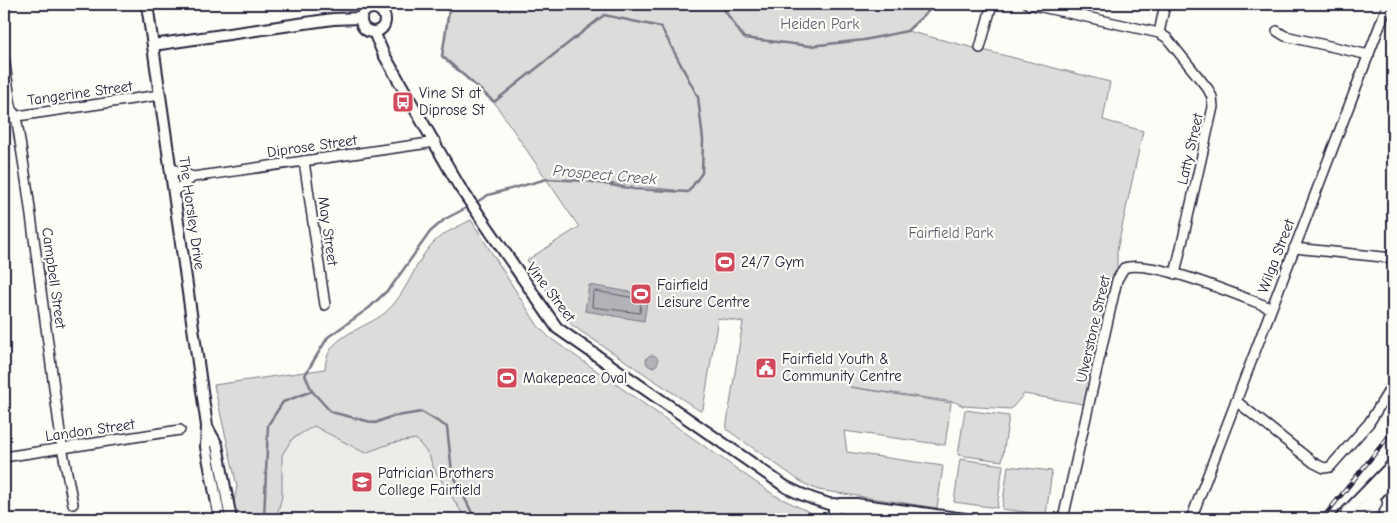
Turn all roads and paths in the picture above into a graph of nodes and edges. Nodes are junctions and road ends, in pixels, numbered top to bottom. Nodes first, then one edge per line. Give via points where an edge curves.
1 (147, 4) edge
2 (992, 4) edge
3 (1028, 4) edge
4 (1165, 4) edge
5 (1388, 4) edge
6 (376, 6) edge
7 (362, 18) junction
8 (1277, 31) dead end
9 (374, 32) junction
10 (1159, 33) junction
11 (153, 45) junction
12 (980, 48) dead end
13 (1369, 55) junction
14 (4, 57) edge
15 (160, 95) junction
16 (15, 116) junction
17 (4, 118) edge
18 (436, 142) junction
19 (304, 162) junction
20 (170, 168) junction
21 (193, 178) junction
22 (174, 192) junction
23 (1294, 248) junction
24 (1393, 258) edge
25 (1175, 274) junction
26 (325, 304) dead end
27 (1271, 308) junction
28 (1393, 384) edge
29 (1236, 401) junction
30 (207, 426) junction
31 (180, 430) dead end
32 (62, 447) junction
33 (4, 457) edge
34 (1393, 464) edge
35 (1393, 477) edge
36 (1377, 503) dead end
37 (73, 504) dead end
38 (834, 504) junction
39 (220, 519) edge
40 (231, 519) edge
41 (834, 519) edge
42 (906, 519) edge
43 (964, 519) edge
44 (1063, 519) edge
45 (1191, 519) edge
46 (1340, 519) edge
47 (1354, 519) edge
48 (1370, 519) edge

1 - 11 main road, The Horsley Drive
2 - 12 street
3 - 10 street
4 - 10 street
5 - 13 street, Wilga Street
6 - 7 main road via 365,11
6 - 9 main road via 385,19 381,29
7 - 9 main road via 364,28
7 - 11 main road via 333,19
8 - 13 street via 1285,36
9 - 18 main road, Vine Street
10 - 25 street, Latty Street via 1167,38 1208,89 1213,107
11 - 15 main road, The Horsley Drive
13 - 23 street, Wilga Street
14 - 16 street, Campbell Street via 10,106
15 - 16 street, Tangerine Street
15 - 20 main road, The Horsley Drive
16 - 17 street, Tangerine Street
16 - 32 street, Campbell Street via 28,186
18 - 19 street, Diprose Street
18 - 38 main road, Vine Street via 483,223 565,335 786,487 815,500
19 - 21 street, Diprose Street
19 - 26 street, May Street
20 - 21 street
20 - 22 main road, The Horsley Drive
21 - 22 street, Diprose Street
22 - 30 main road, The Horsley Drive
23 - 24 street
23 - 27 street, Wilga Street
25 - 27 street, Ulverstone Street
25 - 44 street, Ulverstone Street via 1128,266 1120,272
27 - 29 street, Wilga Street
28 - 29 street via 1369,423 1339,459 1324,468
29 - 45 street, Wilga Street
30 - 39 main road, The Horsley Drive via 206,448
30 - 40 main road, The Horsley Drive via 217,445
31 - 32 street, Landon Street
32 - 33 street, Landon Street
32 - 37 street, Campbell Street
34 - 46 main road
35 - 47 main road
36 - 48 street
38 - 41 main road
38 - 42 main road via 854,512
38 - 43 main road via 856,504

